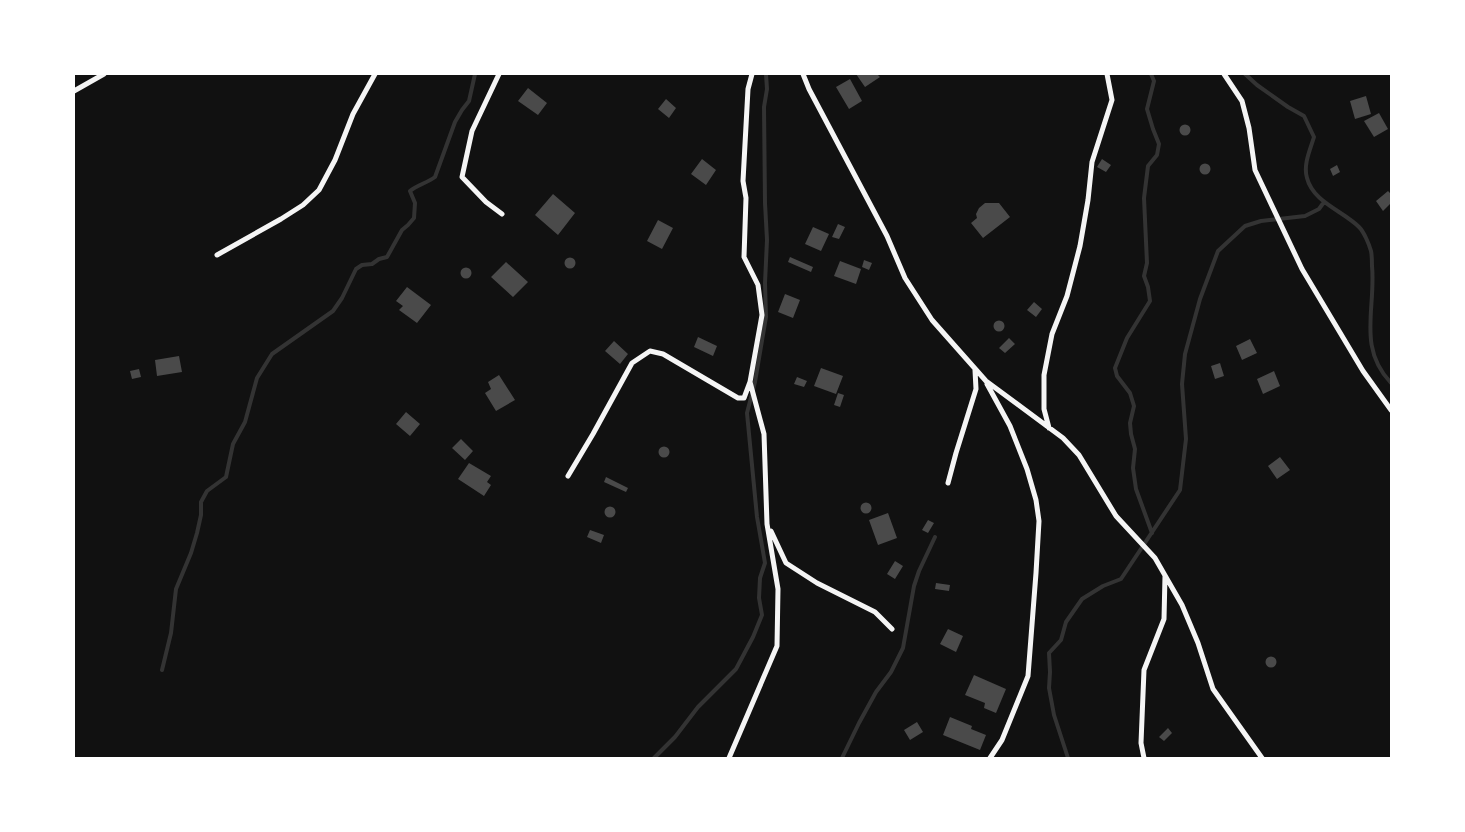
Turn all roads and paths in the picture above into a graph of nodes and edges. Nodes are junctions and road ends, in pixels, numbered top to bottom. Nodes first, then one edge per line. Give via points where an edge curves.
1 (104, 74) edge
2 (375, 74) edge
3 (499, 74) edge
4 (752, 74) edge
5 (803, 74) edge
6 (1107, 74) edge
7 (1224, 74) edge
8 (74, 91) edge
9 (502, 214) dead end
10 (217, 255) dead end
11 (975, 370) junction
12 (750, 382) junction
13 (986, 382) junction
14 (1391, 410) edge
15 (1049, 428) junction
16 (568, 476) dead end
17 (948, 482) dead end
18 (767, 524) junction
19 (1165, 576) junction
20 (892, 629) dead end
21 (729, 758) edge
22 (990, 758) edge
23 (1144, 758) edge
24 (1262, 758) edge

1 - 8 street
2 - 10 street via 319,190 303,205
3 - 9 street via 472,131 462,177
4 - 12 street via 748,89 743,181 746,198 744,257 758,285 762,315
5 - 11 street via 887,236 905,278 932,320
6 - 15 street via 1112,100 1092,162 1080,246 1067,296 1052,334 1044,375 1044,409
7 - 14 street via 1242,101 1255,170 1302,269
11 - 13 street
11 - 17 street via 976,389
12 - 16 street via 744,398 738,398 663,354 650,351 632,363
12 - 18 street via 764,434
13 - 15 street
13 - 22 street via 1010,426 1027,469 1039,521 1028,676 1002,740
15 - 19 street via 1080,455 1116,516 1155,558
18 - 20 street via 786,563 817,583 875,612
18 - 21 street via 778,589 777,646
19 - 23 street via 1164,619 1144,670 1141,743
19 - 24 street via 1182,605 1213,690

